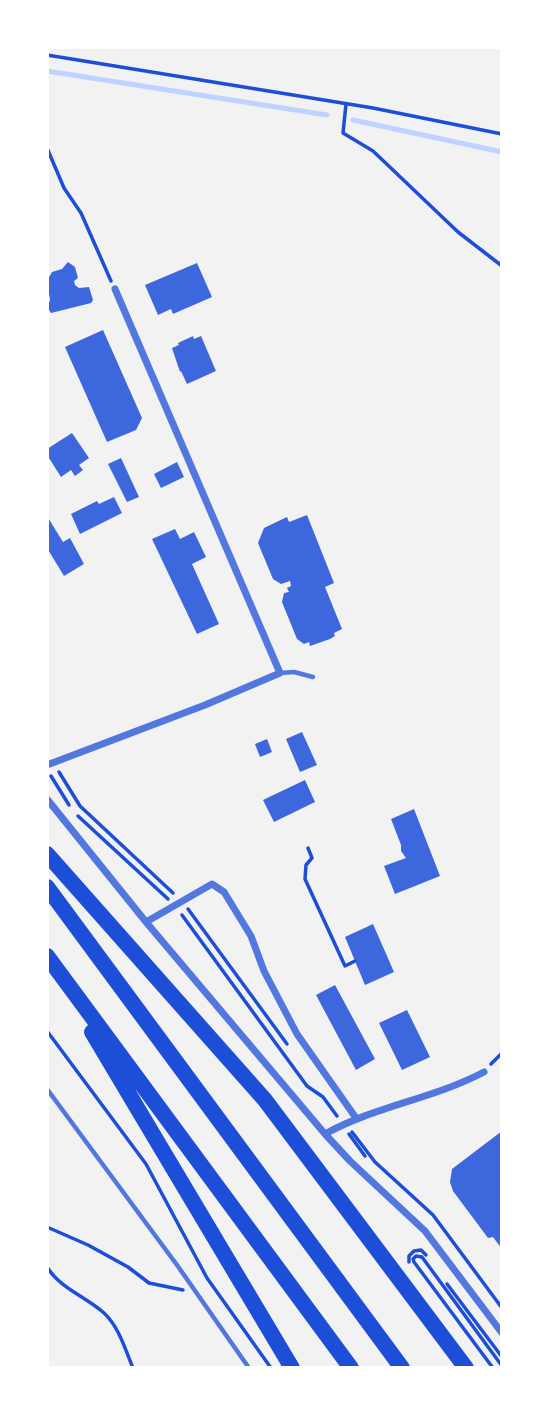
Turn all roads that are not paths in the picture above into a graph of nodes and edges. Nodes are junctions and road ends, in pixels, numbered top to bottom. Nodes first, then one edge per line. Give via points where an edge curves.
1 (115, 289) road end
2 (279, 673) junction
3 (313, 677) dead end
4 (49, 766) edge
5 (47, 799) edge
6 (47, 853) edge
7 (47, 887) edge
8 (146, 922) junction
9 (47, 957) edge
10 (484, 1072) dead end
11 (47, 1089) edge
12 (356, 1118) junction
13 (325, 1134) junction
14 (502, 1333) edge
15 (249, 1368) edge
16 (292, 1368) edge
17 (351, 1368) edge
18 (402, 1368) edge
19 (466, 1368) edge

1 - 2 street
2 - 3 lane
2 - 4 street
5 - 8 street
6 - 19 highway via 265,1100
7 - 18 highway
8 - 12 street via 212,884 224,892 251,936 297,1034
8 - 13 street
9 - 16 highway
9 - 17 highway
10 - 12 street via 461,1084
11 - 15 lane
12 - 13 street
13 - 14 street via 425,1231

